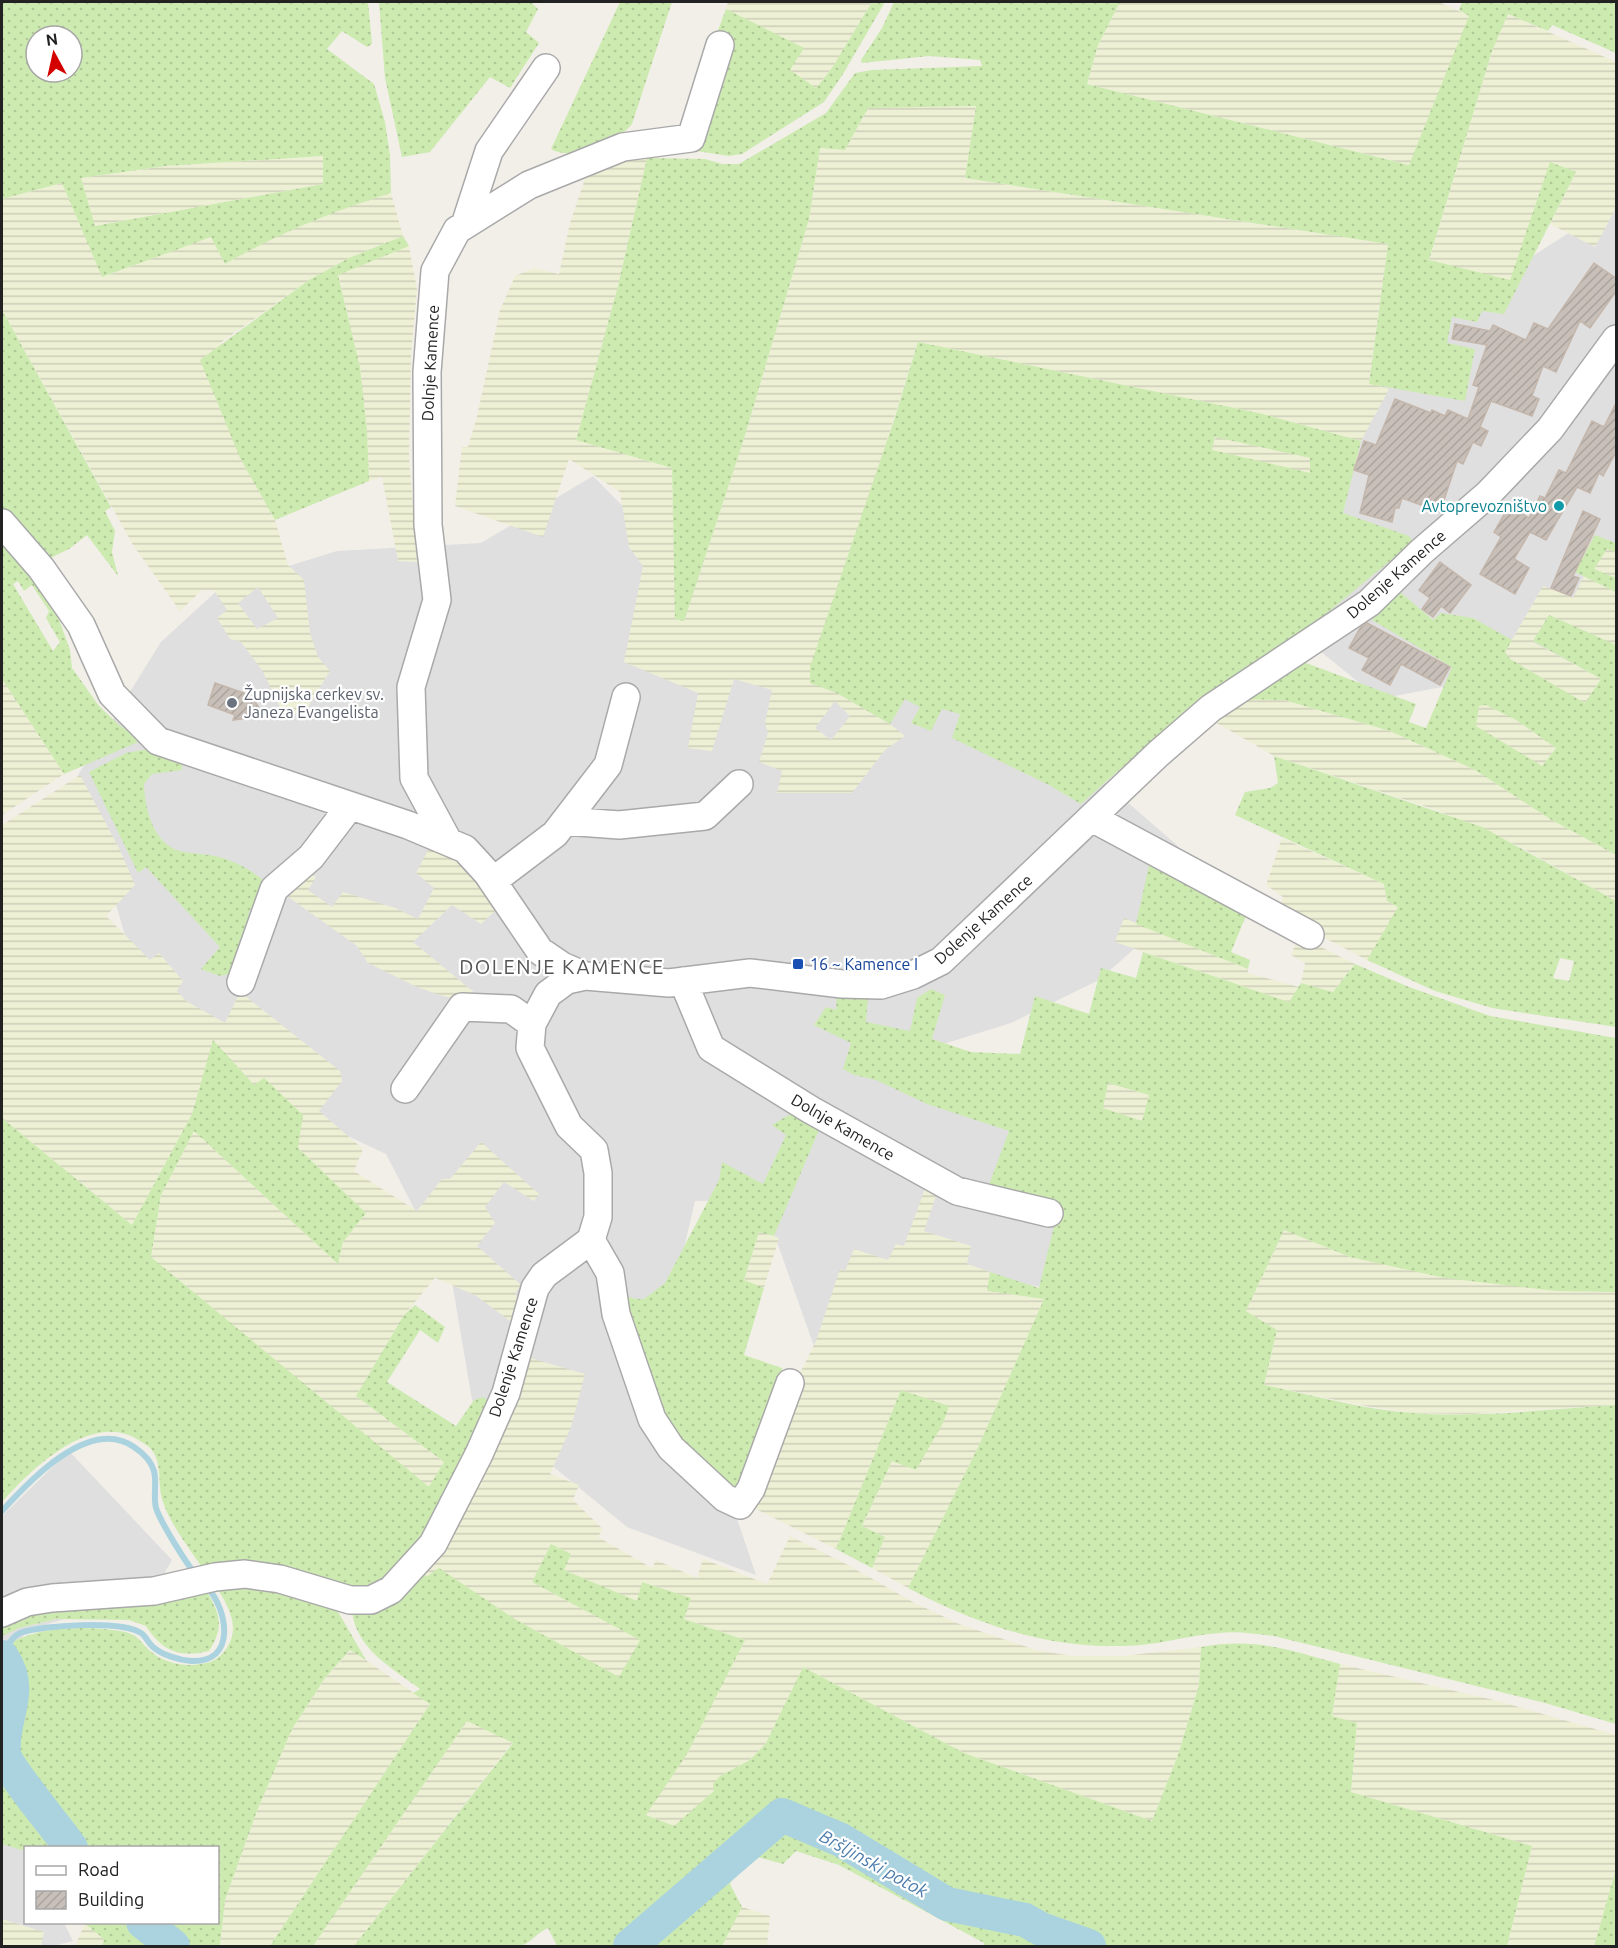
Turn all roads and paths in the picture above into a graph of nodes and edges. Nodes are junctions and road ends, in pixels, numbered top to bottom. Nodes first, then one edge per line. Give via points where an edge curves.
1 (720, 45) dead end
2 (546, 68) dead end
3 (465, 225) junction
4 (1617, 339) edge
5 (2, 524) edge
6 (626, 697) dead end
7 (739, 784) dead end
8 (350, 806) junction
9 (1092, 818) junction
10 (565, 821) junction
11 (448, 842) junction
12 (493, 881) junction
13 (1310, 935) dead end
14 (540, 951) junction
15 (585, 976) junction
16 (683, 981) junction
17 (241, 982) dead end
18 (548, 994) junction
19 (532, 1024) junction
20 (405, 1089) dead end
21 (1049, 1213) dead end
22 (591, 1240) junction
23 (790, 1383) dead end
24 (2, 1613) edge

1 - 3 street, Dolnje Kamence via 691,138 622,147 529,185
2 - 3 street via 489,151
3 - 11 street, Dolnje Kamence via 457,230 435,271 427,395 428,525 437,600 411,687 414,778
4 - 9 street, Dolenje Kamence via 1550,429 1488,494 1369,603 1211,708
5 - 8 street via 41,568 81,624 112,694 158,741
6 - 10 street via 608,765
7 - 10 street via 705,816 619,825
8 - 11 street
8 - 17 street via 311,857 274,890
9 - 13 street
9 - 16 street, Dolenje Kamence via 963,942 913,975 881,984 842,984 750,973
10 - 12 street via 555,834
11 - 12 street via 465,849
12 - 14 street
14 - 15 street
14 - 18 street
15 - 16 street, Dolenje Kamence
15 - 18 street, Dolenje Kamence via 567,980
16 - 21 street, Dolnje Kamence via 711,1048 811,1110 957,1191
18 - 19 street
19 - 20 street via 511,1009 462,1007
19 - 22 street via 530,1048 538,1067 569,1126 594,1150 598,1217
22 - 23 street via 610,1273 616,1314 652,1419 671,1448 725,1498 740,1505 751,1489
22 - 24 street, Dolenje Kamence via 544,1275 535,1288 506,1393 479,1454 433,1544 391,1590 371,1600 350,1600 245,1574 154,1591 27,1602

